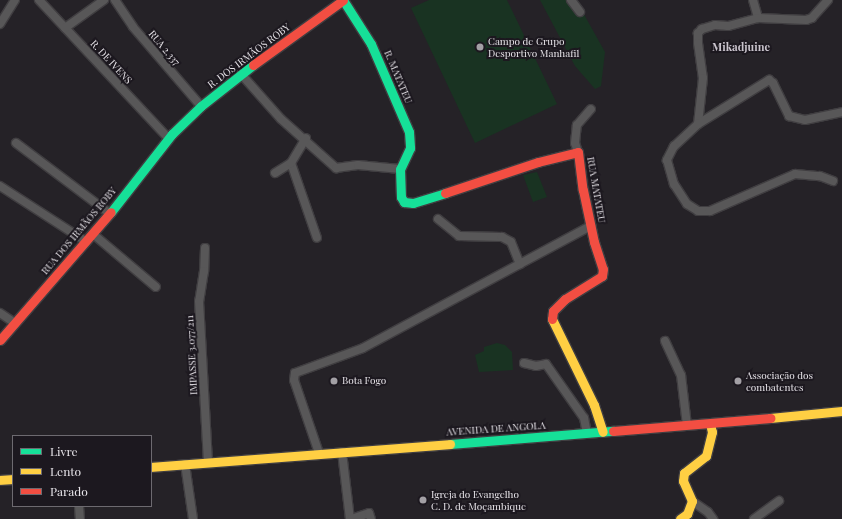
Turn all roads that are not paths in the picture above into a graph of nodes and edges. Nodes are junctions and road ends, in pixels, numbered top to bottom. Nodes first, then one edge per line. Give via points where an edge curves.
1 (15, 0) edge
2 (39, 0) edge
3 (104, 0) edge
4 (115, 0) edge
5 (343, 0) edge
6 (571, 0) edge
7 (753, 0) edge
8 (828, 0) edge
9 (580, 12) dead end
10 (758, 18) junction
11 (0, 24) edge
12 (65, 28) junction
13 (240, 74) junction
14 (201, 106) junction
15 (591, 109) dead end
16 (842, 112) edge
17 (698, 124) junction
18 (170, 136) junction
19 (306, 138) junction
20 (16, 143) dead end
21 (578, 152) junction
22 (291, 163) junction
23 (400, 169) junction
24 (275, 173) dead end
25 (833, 181) dead end
26 (0, 186) edge
27 (109, 213) junction
28 (438, 219) dead end
29 (591, 226) junction
30 (93, 234) junction
31 (317, 238) dead end
32 (87, 242) junction
33 (204, 248) dead end
34 (520, 264) junction
35 (156, 287) dead end
36 (0, 313) edge
37 (15, 323) junction
38 (0, 340) edge
39 (665, 341) dead end
40 (524, 363) dead end
41 (842, 410) edge
42 (710, 424) junction
43 (686, 425) junction
44 (603, 432) junction
45 (587, 433) junction
46 (342, 452) junction
47 (319, 453) junction
48 (208, 462) junction
49 (185, 464) junction
50 (152, 467) edge
51 (12, 479) edge
52 (0, 480) edge
53 (692, 501) junction
54 (779, 501) dead end
55 (79, 507) edge
56 (80, 519) edge
57 (193, 519) edge
58 (350, 519) edge
59 (371, 519) edge
60 (680, 519) edge
61 (713, 519) edge
62 (754, 519) edge

1 - 11 street
2 - 12 street, R. DE IVENS
3 - 12 street
4 - 14 street, RUA 2.337 via 138,33
5 - 13 street, R. DOS IRMÃOS ROBY
5 - 23 street, R. MATATEU via 371,44 409,132 410,148
6 - 9 street
7 - 10 street
8 - 10 street via 812,18 806,20
10 - 17 street via 728,26 704,26 698,33 703,78
12 - 18 street, R. DE IVENS
13 - 14 street, R. DOS IRMÃOS ROBY
13 - 19 street via 281,119
14 - 18 street, R. DOS IRMÃOS ROBY
15 - 21 street via 577,124 575,143
16 - 17 street via 805,120 789,116 773,83 769,80
17 - 25 street via 674,146 667,160 674,184 687,204 698,211 710,211 795,174 820,176
18 - 27 street, RUA DOS IRMÃOS ROBY
19 - 22 street
19 - 23 street via 321,157 336,168 358,165
20 - 27 street
21 - 23 street, RUA MATATEU via 538,162 413,203 404,202 401,197
21 - 29 street, RUA MATATEU
22 - 24 street
22 - 31 street
26 - 32 street
27 - 30 street, RUA DOS IRMÃOS ROBY
28 - 34 street via 459,236 502,237 511,242
29 - 34 street
29 - 44 street, RUA MATATEU via 603,269 602,276 565,299 553,311 552,319 594,405
30 - 32 street, RUA DOS IRMÃOS ROBY
30 - 35 street
32 - 37 street, RUA DOS IRMÃOS ROBY
33 - 48 street, IMPASSE 3.077/211 via 204,271 199,301
34 - 47 street via 363,348 295,373 294,380
36 - 37 street
37 - 38 street, RUA DOS IRMÃOS ROBY
39 - 43 street via 681,375
40 - 45 street via 536,366 546,364 584,418
41 - 42 street, AVENIDA DE ANGOLA
42 - 43 street, AVENIDA DE ANGOLA
42 - 53 street via 712,432 706,456 684,473 683,481
43 - 44 street, AVENIDA DE ANGOLA
44 - 45 street, AVENIDA DE ANGOLA
45 - 46 street, AVENIDA DE ANGOLA
46 - 47 street, AVENIDA DE ANGOLA
46 - 58 street
47 - 48 street, AVENIDA DE ANGOLA
48 - 49 street, AVENIDA DE ANGOLA
49 - 50 street, AVENIDA DE ANGOLA
49 - 57 street
51 - 52 street
53 - 60 street via 687,514
53 - 61 street via 708,512
54 - 62 street
55 - 56 street
58 - 59 street via 370,513

